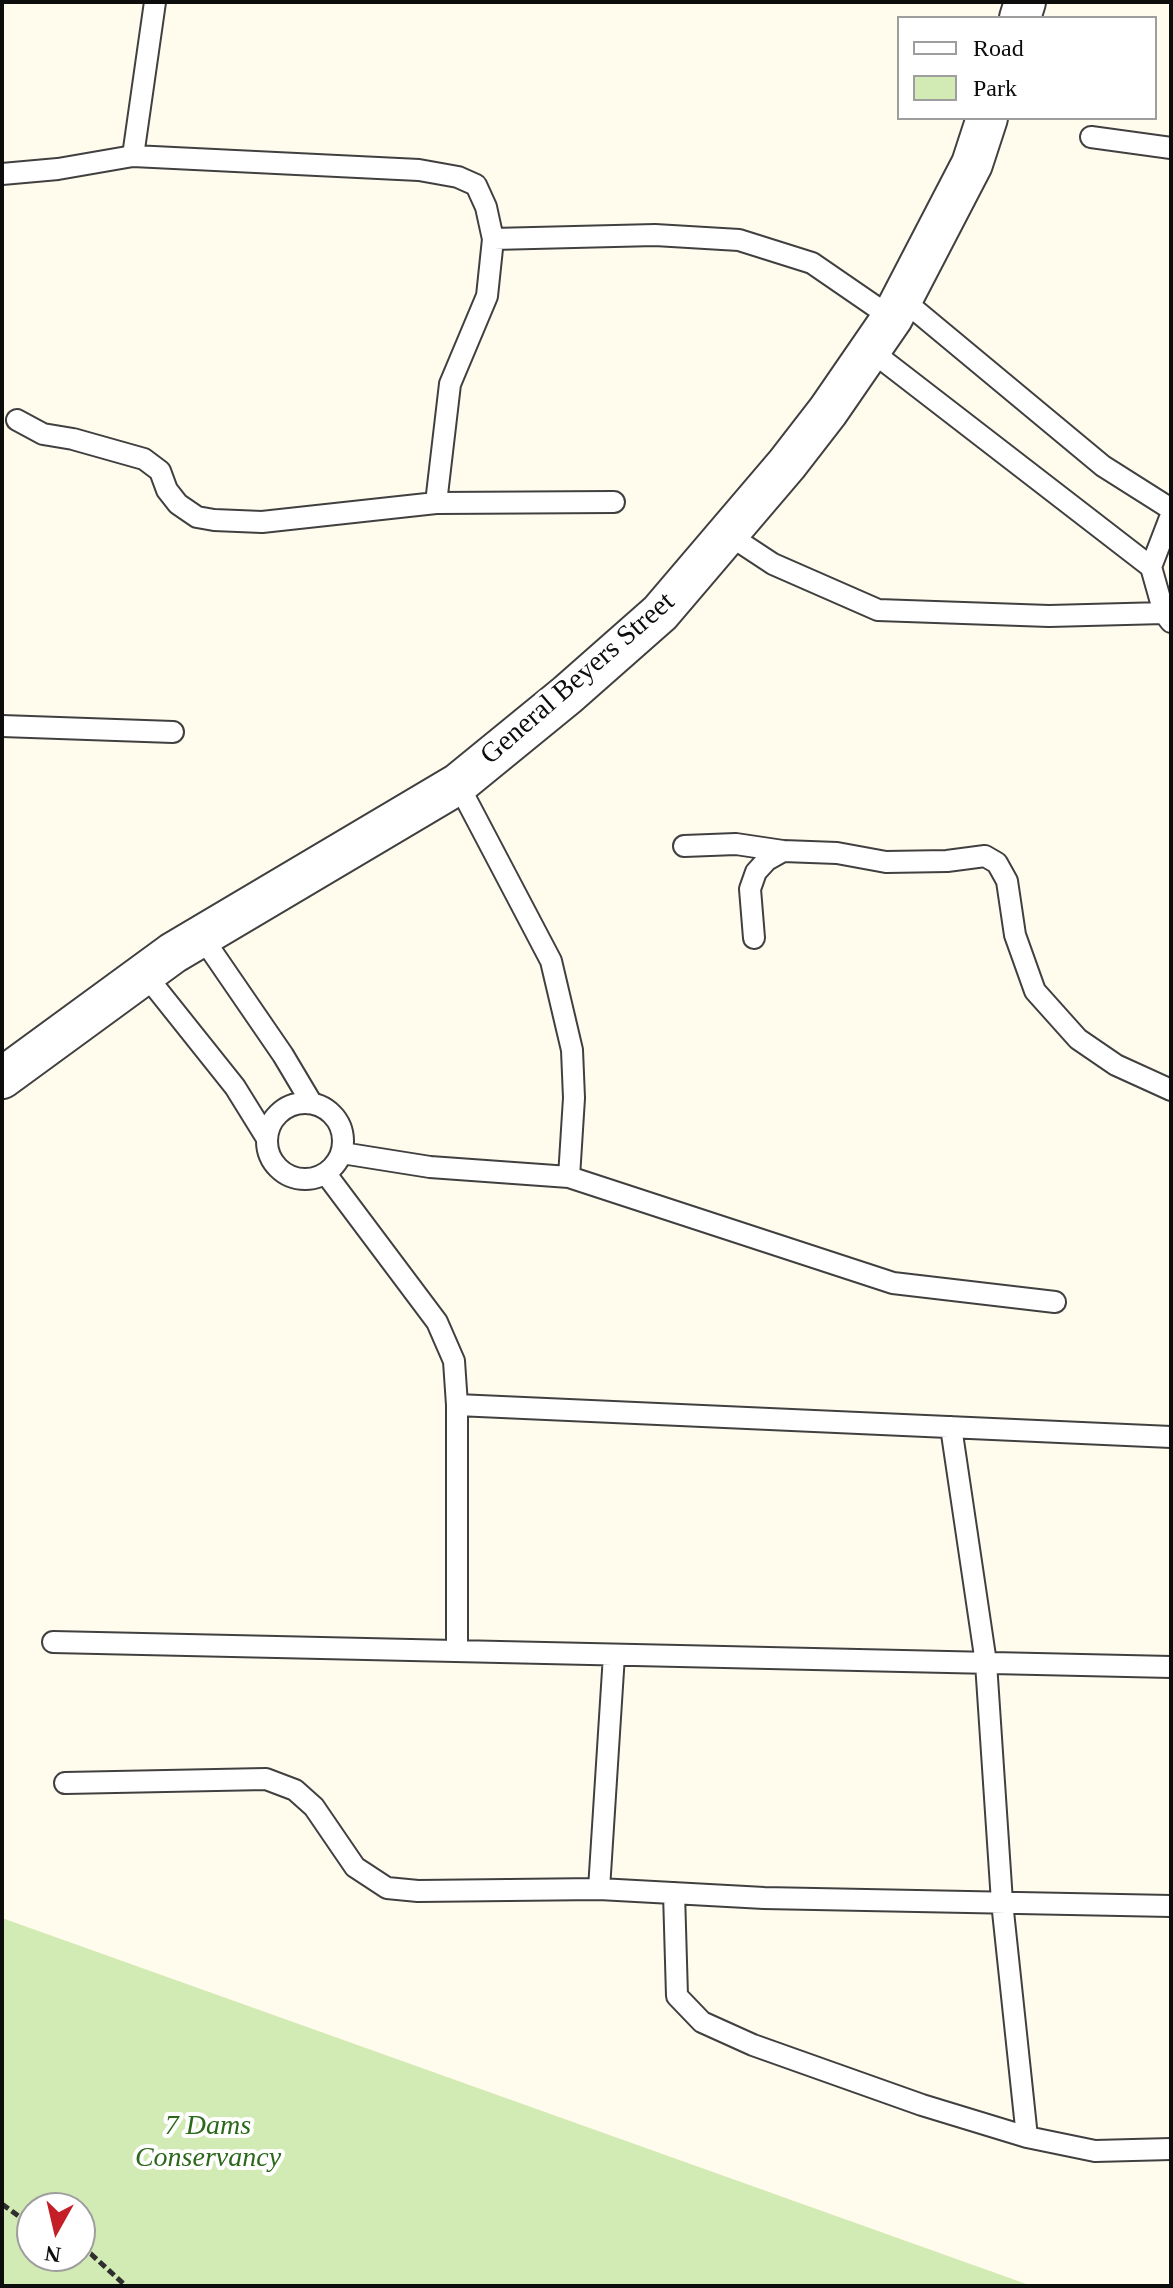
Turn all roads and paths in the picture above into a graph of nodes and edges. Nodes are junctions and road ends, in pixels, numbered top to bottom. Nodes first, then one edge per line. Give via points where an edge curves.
1 (155, 2) edge
2 (986, 120) edge
3 (1091, 137) dead end
4 (1171, 148) edge
5 (133, 156) junction
6 (2, 174) edge
7 (493, 239) junction
8 (888, 322) junction
9 (17, 420) dead end
10 (614, 502) dead end
11 (436, 503) junction
12 (1171, 512) edge
13 (729, 535) junction
14 (1151, 567) junction
15 (1168, 618) edge
16 (2, 726) edge
17 (173, 732) dead end
18 (458, 784) junction
19 (684, 846) dead end
20 (783, 851) junction
21 (202, 937) junction
22 (754, 938) dead end
23 (144, 973) junction
24 (2, 1078) edge
25 (1171, 1090) edge
26 (311, 1102) junction
27 (266, 1137) junction
28 (342, 1153) junction
29 (326, 1174) junction
30 (569, 1177) junction
31 (1055, 1302) dead end
32 (457, 1405) junction
33 (951, 1427) junction
34 (1171, 1437) edge
35 (53, 1642) dead end
36 (457, 1651) junction
37 (614, 1655) junction
38 (986, 1663) junction
39 (1171, 1667) edge
40 (65, 1783) dead end
41 (599, 1889) junction
42 (674, 1893) junction
43 (1002, 1902) junction
44 (1171, 1906) edge
45 (1027, 2137) junction
46 (1171, 2149) edge
47 (96, 2259) edge
48 (126, 2286) edge

1 - 5 lane
2 - 8 street, General Beyers Street via 972,164
3 - 4 lane
5 - 6 lane
5 - 7 lane via 419,170 458,177 476,185
7 - 8 lane via 655,235 739,240 812,263
7 - 11 lane via 487,296 450,384
8 - 12 lane
8 - 13 street, General Beyers Street via 828,411
8 - 14 lane
9 - 11 lane via 43,434 144,459 160,471 178,504 197,517 262,522
10 - 11 lane
12 - 14 lane
13 - 15 lane via 773,564 878,610
13 - 18 street, General Beyers Street via 660,613
14 - 15 lane
16 - 17 lane
18 - 21 street, General Beyers Street
18 - 30 lane via 551,961 572,1050
19 - 20 lane via 736,844
20 - 22 lane via 756,872 750,889
20 - 25 lane via 886,862 985,856 997,863 1007,881 1015,935 1035,991 1078,1039 1116,1065
21 - 23 street, General Beyers Street
21 - 26 lane
23 - 24 street, General Beyers Street
23 - 27 lane via 235,1087
26 - 27 lane via 277,1114
26 - 28 lane via 324,1106 342,1127
27 - 29 lane via 272,1160 290,1176
28 - 29 lane
28 - 30 lane via 430,1167
29 - 32 lane via 437,1322 454,1361
30 - 31 lane via 893,1283
32 - 33 lane
32 - 36 lane
33 - 34 lane
33 - 38 lane
35 - 36 lane
36 - 37 lane
37 - 38 lane
37 - 41 lane
38 - 39 lane
38 - 43 lane
40 - 41 lane via 266,1779 295,1790 314,1807 355,1867 387,1888
41 - 42 lane
42 - 43 lane
42 - 45 lane via 677,1996 702,2022 922,2105
43 - 44 lane
43 - 45 lane
45 - 46 lane via 1095,2151
47 - 48 path

